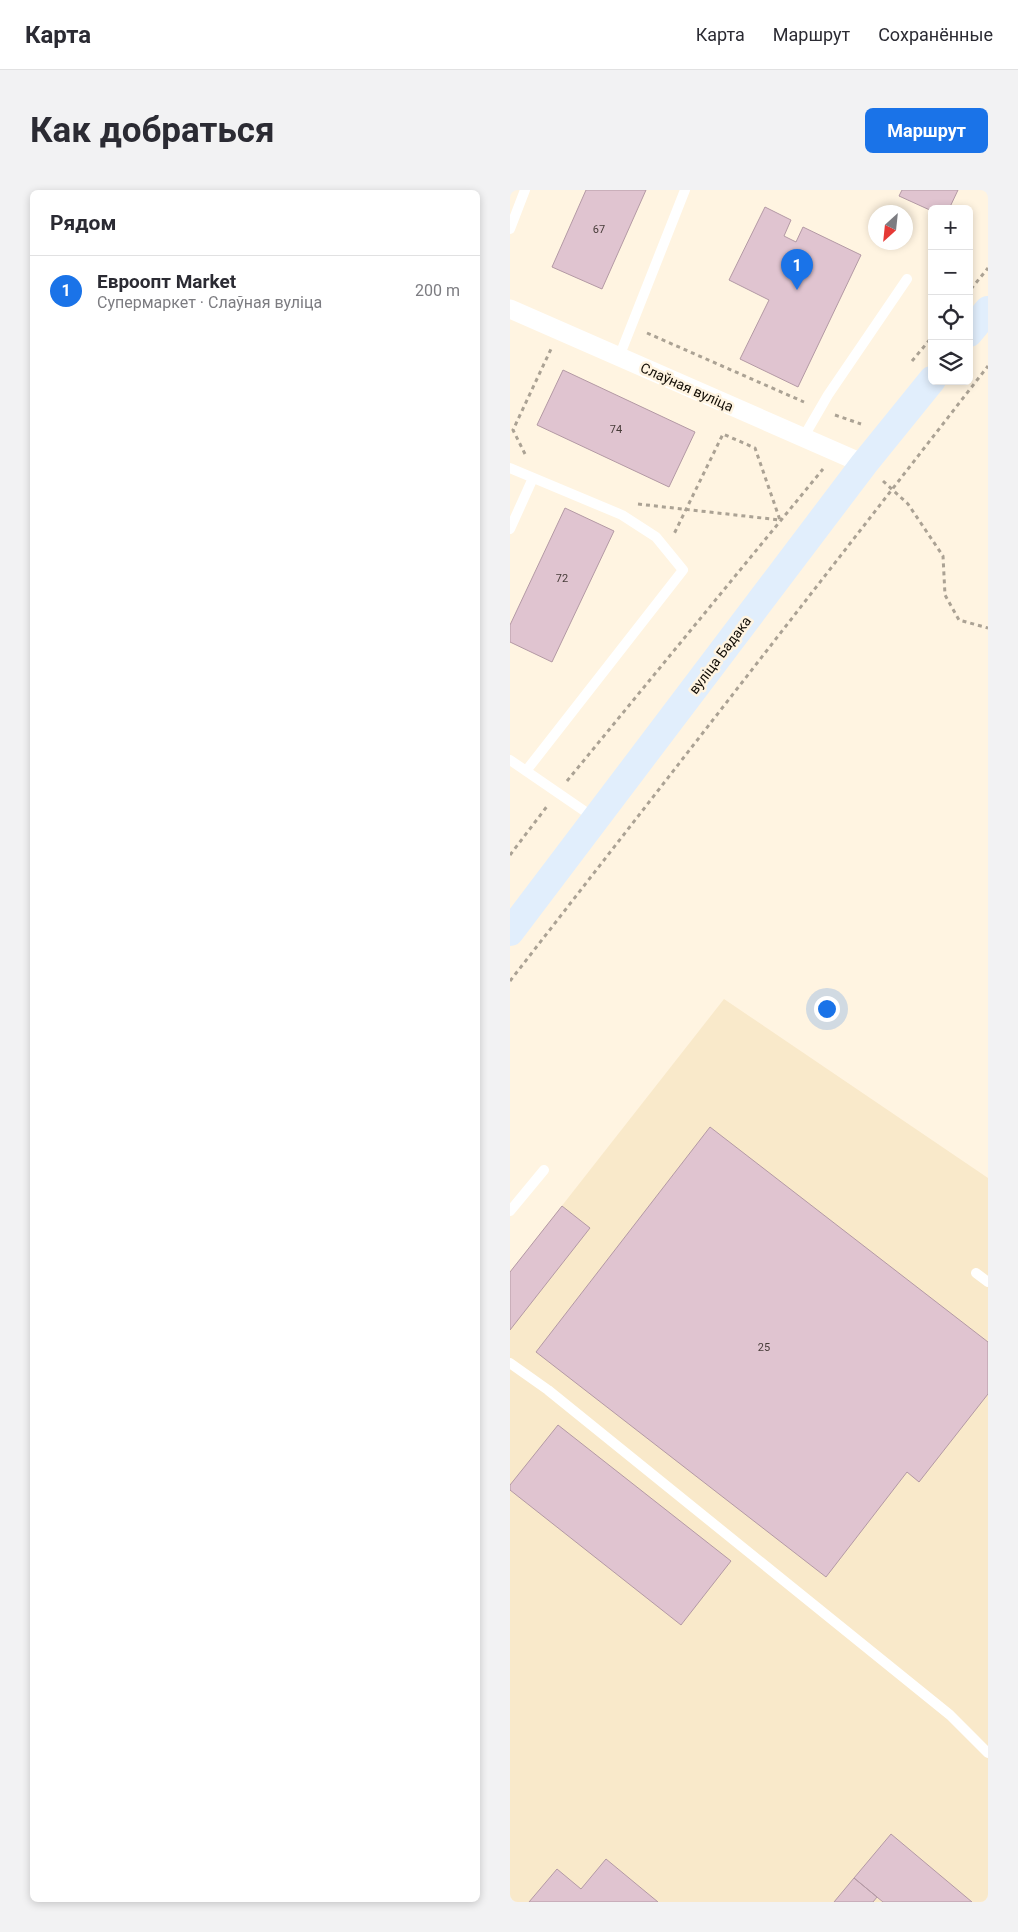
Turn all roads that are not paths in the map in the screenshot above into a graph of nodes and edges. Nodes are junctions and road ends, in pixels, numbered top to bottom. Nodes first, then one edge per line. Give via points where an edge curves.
1 (525, 190) edge
2 (686, 190) edge
3 (510, 229) edge
4 (907, 280) dead end
5 (988, 310) edge
6 (511, 313) edge
7 (973, 328) edge
8 (619, 357) junction
9 (928, 385) edge
10 (803, 438) junction
11 (864, 464) junction
12 (510, 468) edge
13 (533, 478) junction
14 (510, 529) edge
15 (510, 760) edge
16 (526, 771) junction
17 (596, 819) junction
18 (510, 932) edge
19 (544, 1170) dead end
20 (510, 1211) edge
21 (976, 1272) dead end
22 (988, 1282) edge
23 (510, 1363) edge
24 (988, 1753) edge

1 - 3 lane
2 - 8 lane
4 - 10 lane
5 - 7 main road
6 - 8 street, Слаўная вуліца via 560,330
8 - 10 street, Слаўная вуліца
9 - 11 main road, вуліца Бадака
10 - 11 street, Слаўная вуліца
11 - 17 main road, вуліца Бадака
12 - 13 lane
13 - 14 lane
13 - 16 lane via 622,515 656,537 683,570
15 - 16 lane
16 - 17 lane
17 - 18 main road, вуліца Бадака
19 - 20 lane
21 - 22 lane
23 - 24 lane via 548,1390 950,1715

